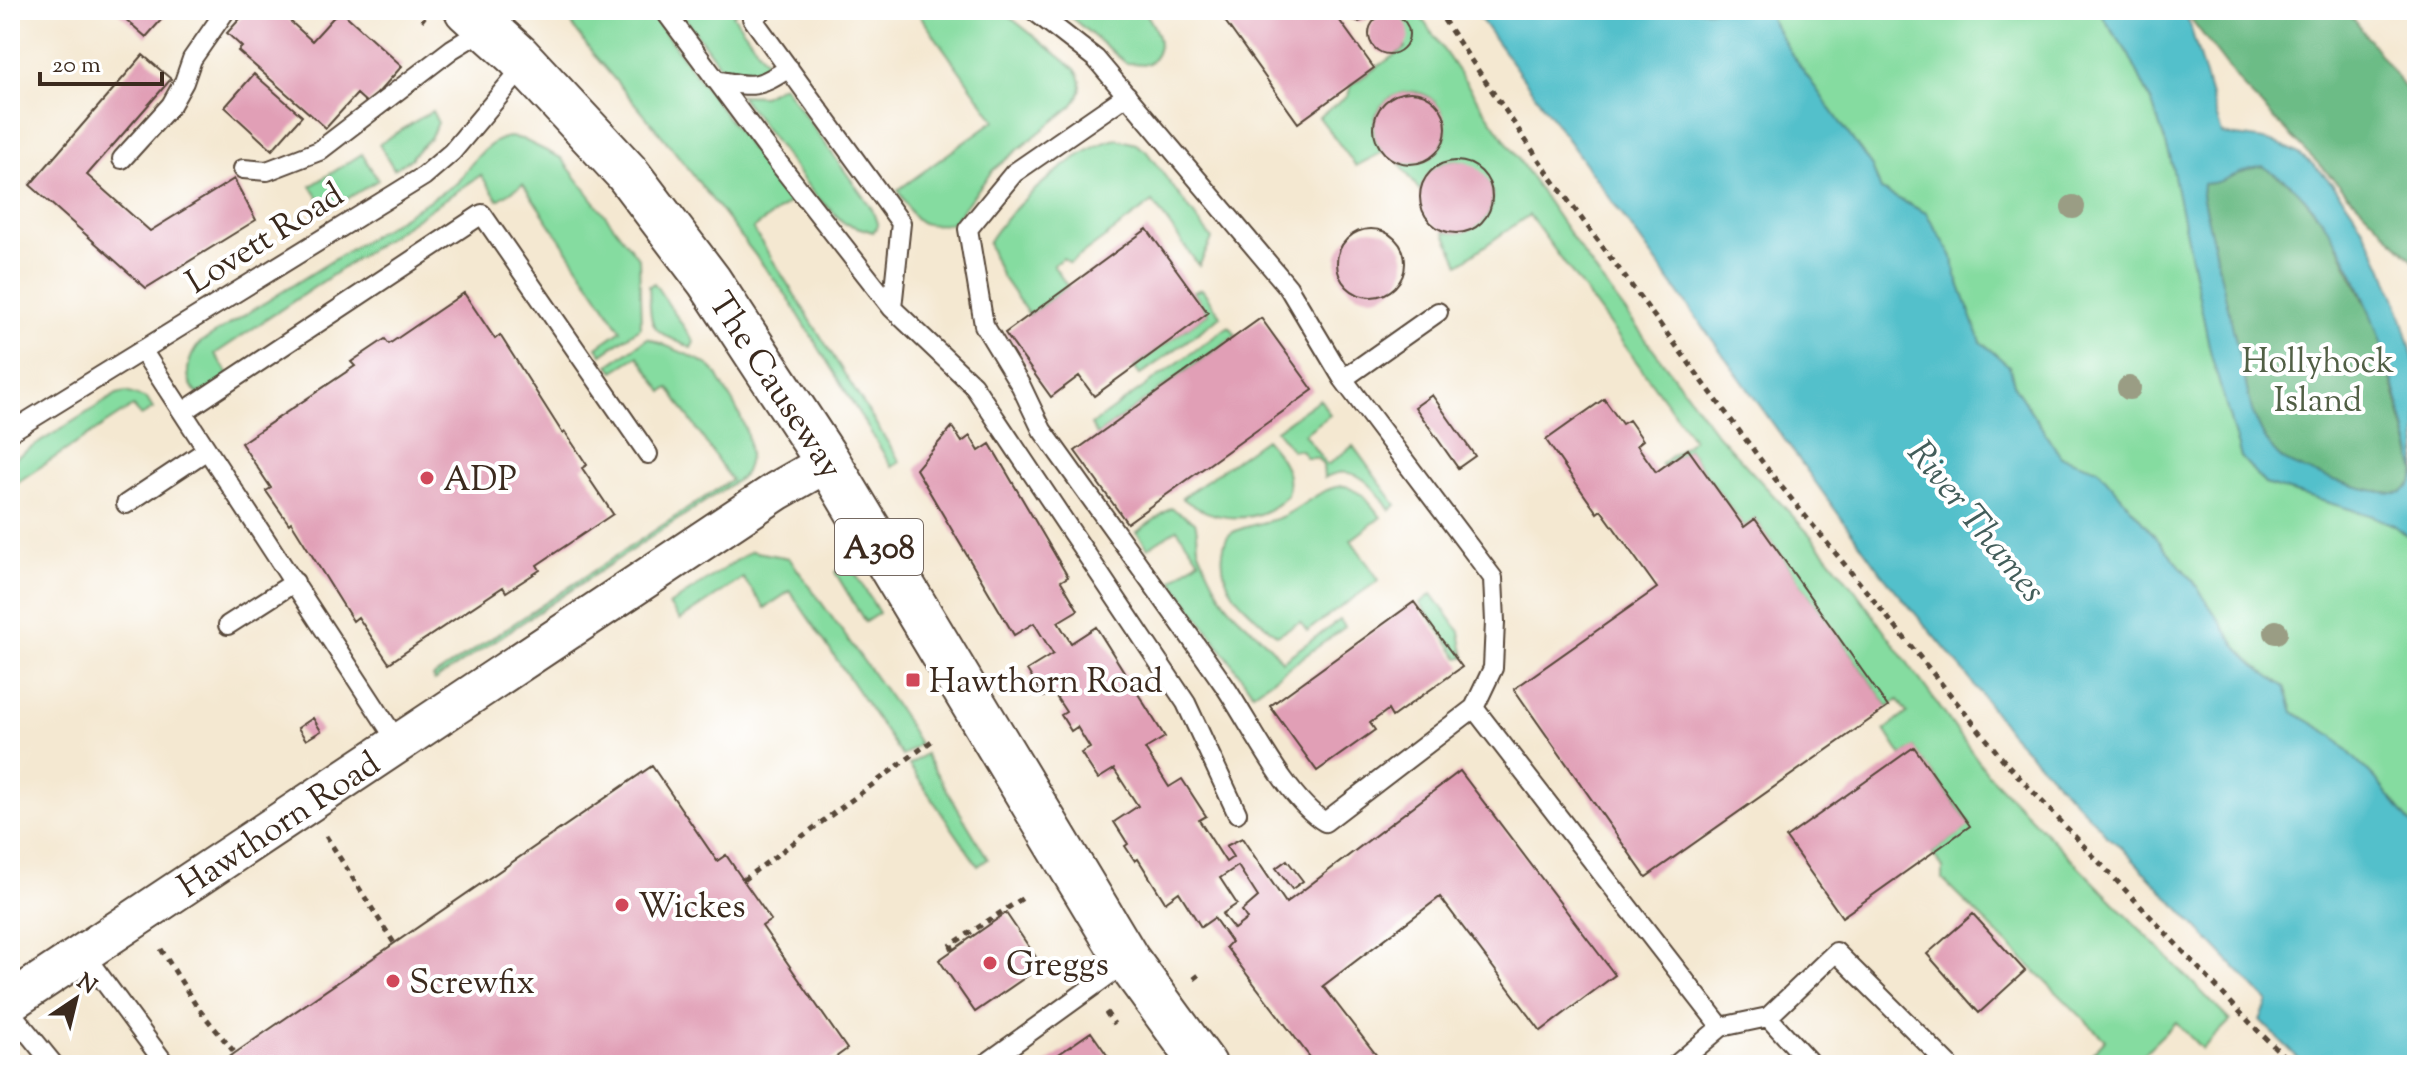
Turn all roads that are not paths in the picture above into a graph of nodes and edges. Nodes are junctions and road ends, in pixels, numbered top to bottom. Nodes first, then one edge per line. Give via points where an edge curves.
1 (226, 10) edge
2 (664, 10) edge
3 (763, 10) edge
4 (1033, 10) edge
5 (501, 34) edge
6 (789, 68) junction
7 (715, 80) junction
8 (1127, 95) junction
9 (122, 159) dead end
10 (243, 169) dead end
11 (892, 308) junction
12 (1438, 312) dead end
13 (142, 350) junction
14 (1343, 379) junction
15 (183, 412) junction
16 (10, 432) edge
17 (207, 450) junction
18 (648, 454) dead end
19 (828, 462) junction
20 (126, 504) dead end
21 (295, 582) junction
22 (228, 625) dead end
23 (1474, 708) junction
24 (399, 744) junction
25 (1237, 813) dead end
26 (83, 953) junction
27 (1128, 961) junction
28 (10, 1002) edge
29 (10, 1011) edge
30 (1768, 1017) junction
31 (1721, 1027) junction
32 (1682, 1063) edge
33 (54, 1065) edge
34 (166, 1065) edge
35 (984, 1065) edge
36 (1204, 1065) edge
37 (1812, 1065) edge
38 (1949, 1065) edge

1 - 9 lane via 192,59 171,105
2 - 7 lane
3 - 6 lane via 752,18
4 - 8 lane via 1096,59
5 - 10 lane via 452,49 319,151 267,171
5 - 13 lane, Lovett Road via 452,152 424,176
5 - 19 main road, The Causeway / A308 via 627,173 709,281
6 - 7 lane via 763,85
6 - 11 lane via 901,223
7 - 11 lane
8 - 14 lane via 1288,287
8 - 23 lane via 1014,173 968,229 984,325 1042,430 1310,813 1325,822
11 - 25 lane via 973,385 1186,703
12 - 14 lane
13 - 15 lane
13 - 16 lane, Lovett Road
14 - 23 lane via 1493,578 1493,668
15 - 17 lane
15 - 18 lane via 482,214
17 - 20 lane
17 - 21 lane
19 - 24 street, Hawthorn Road
19 - 27 main road, The Causeway / A308
21 - 22 lane
21 - 24 lane
23 - 31 lane
24 - 26 street, Hawthorn Road
26 - 28 street, Hawthorn Road
26 - 34 lane
27 - 35 lane
27 - 36 main road, The Causeway / A308
29 - 33 lane
30 - 31 lane
30 - 37 lane
30 - 38 lane via 1836,952
31 - 32 lane

